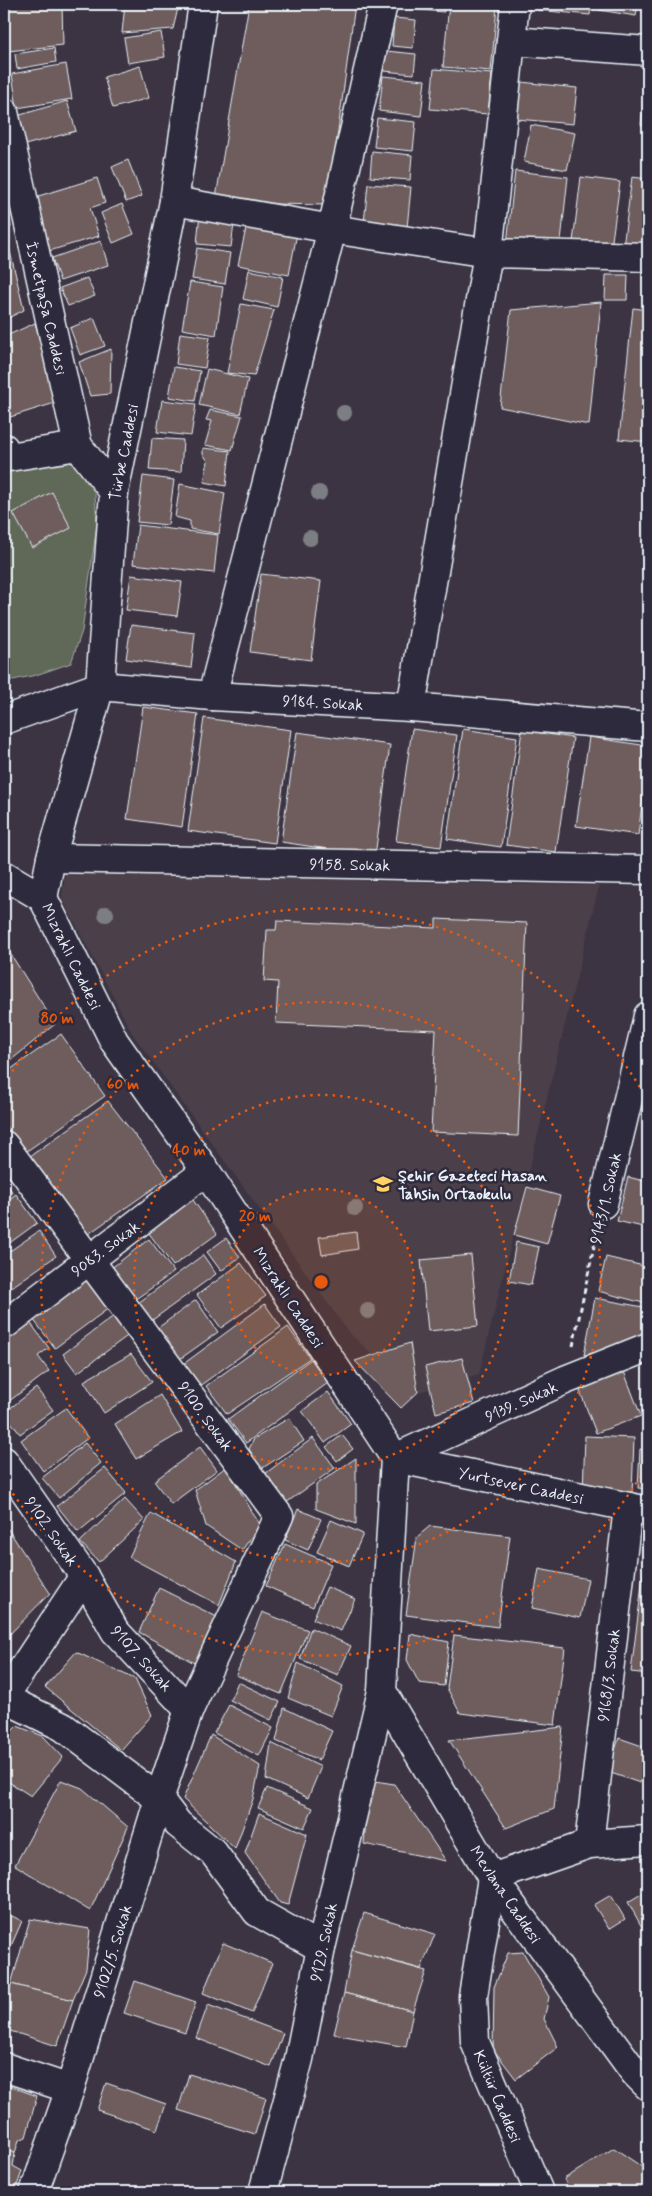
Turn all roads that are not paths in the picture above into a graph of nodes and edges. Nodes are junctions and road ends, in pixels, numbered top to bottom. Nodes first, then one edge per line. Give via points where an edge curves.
1 (202, 4) edge
2 (382, 4) edge
3 (515, 4) edge
4 (512, 41) junction
5 (648, 51) edge
6 (4, 112) edge
7 (174, 201) junction
8 (332, 229) junction
9 (488, 253) junction
10 (648, 257) edge
11 (78, 446) junction
12 (4, 448) edge
13 (114, 492) junction
14 (100, 686) junction
15 (212, 696) junction
16 (411, 707) junction
17 (4, 720) edge
18 (648, 727) edge
19 (51, 858) junction
20 (648, 870) edge
21 (4, 875) edge
22 (43, 898) junction
23 (648, 1016) edge
24 (4, 1145) edge
25 (206, 1171) junction
26 (603, 1204) road end
27 (90, 1259) junction
28 (4, 1325) edge
29 (648, 1347) edge
30 (395, 1458) junction
31 (4, 1461) edge
32 (638, 1509) edge
33 (84, 1576) junction
34 (382, 1691) junction
35 (4, 1697) edge
36 (189, 1710) junction
37 (159, 1800) junction
38 (648, 1840) edge
39 (589, 1844) junction
40 (492, 1878) junction
41 (321, 1948) junction
42 (4, 2067) edge
43 (648, 2086) edge
44 (70, 2089) junction
45 (532, 2187) edge
46 (34, 2192) edge
47 (263, 2192) edge

1 - 7 street, Türbe Caddesi
2 - 8 street
3 - 4 street
4 - 5 street
4 - 9 street
6 - 11 street, İsmetpaşa Caddesi
7 - 8 street
7 - 13 street, Türbe Caddesi
8 - 9 street
8 - 15 street
9 - 10 street
9 - 16 street
11 - 12 street via 9,457
11 - 13 street, İsmetpaşa Caddesi
13 - 14 street, Türbe Caddesi
14 - 15 street, 9184. Sokak
14 - 17 street, 9184. Sokak
14 - 19 street, Türbe Caddesi
15 - 16 street, 9184. Sokak
16 - 18 street, 9184. Sokak
19 - 20 street, 9158. Sokak
19 - 22 street, Türbe Caddesi
21 - 22 street, Mızraklı Caddesi
22 - 25 street, Mızraklı Caddesi via 114,1041
23 - 26 street, 9143/1. Sokak
24 - 27 street, 9100. Sokak
25 - 27 street, 9083. Sokak
25 - 30 street, Mızraklı Caddesi
27 - 28 street, 9083. Sokak
27 - 36 street, 9100. Sokak via 279,1516
29 - 30 street, 9139. Sokak via 565,1380
30 - 32 street, Yurtsever Caddesi
30 - 34 street
31 - 33 street, 9102. Sokak
32 - 39 street, 9168/3. Sokak
33 - 35 street
33 - 36 street, 9107. Sokak via 115,1631
34 - 40 street, Mevlana Caddesi
34 - 41 street, 9129. Sokak
35 - 37 street via 63,1727
36 - 37 street, 9102/5. Sokak
37 - 41 street via 178,1824 213,1852 257,1912
37 - 44 street, 9102/5. Sokak
38 - 39 street
39 - 40 street
40 - 43 street, Mevlana Caddesi via 635,2073
40 - 45 street, Kültür Caddesi via 473,1996 475,2042
41 - 47 street, 9129. Sokak via 299,2059
42 - 44 street
44 - 46 street, 9102/5. Sokak

